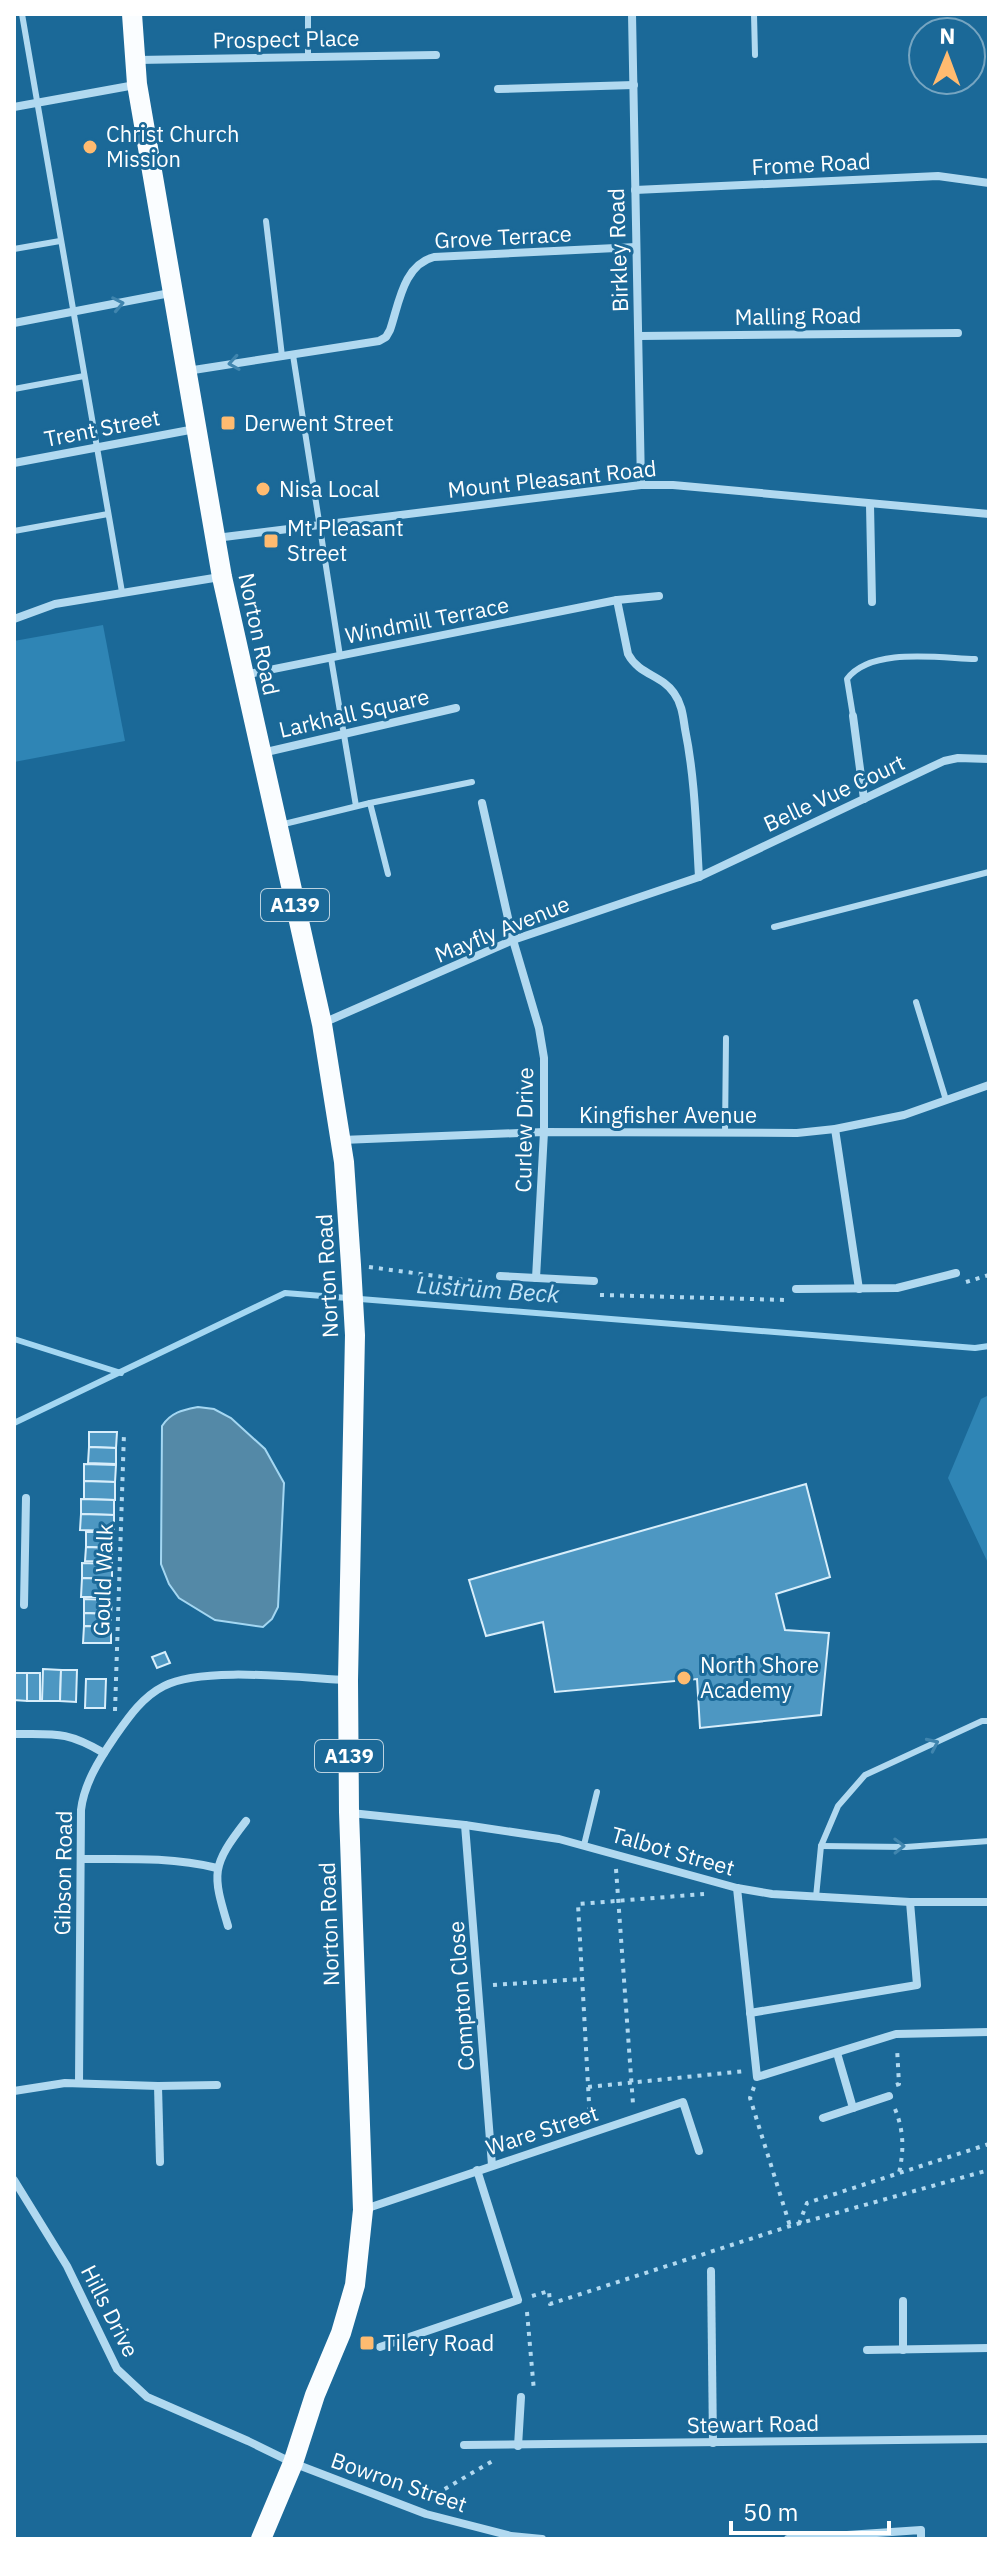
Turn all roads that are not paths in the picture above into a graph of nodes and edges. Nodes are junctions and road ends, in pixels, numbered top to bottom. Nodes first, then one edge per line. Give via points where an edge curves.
1 (22, 14) edge
2 (132, 14) edge
3 (308, 14) edge
4 (632, 14) edge
5 (754, 14) edge
6 (308, 55) junction
7 (436, 55) dead end
8 (755, 55) dead end
9 (136, 60) junction
10 (137, 84) junction
11 (634, 85) junction
12 (498, 89) dead end
13 (36, 103) junction
14 (14, 107) edge
15 (989, 183) edge
16 (635, 190) junction
17 (266, 221) dead end
18 (60, 241) junction
19 (636, 247) junction
20 (14, 249) edge
21 (172, 293) junction
22 (72, 313) junction
23 (14, 323) edge
24 (958, 333) dead end
25 (639, 336) junction
26 (293, 355) junction
27 (282, 356) junction
28 (186, 371) junction
29 (84, 376) junction
30 (14, 389) edge
31 (196, 429) junction
32 (97, 448) junction
33 (14, 463) edge
34 (641, 485) junction
35 (870, 505) junction
36 (108, 514) junction
37 (989, 514) edge
38 (319, 523) junction
39 (14, 531) edge
40 (216, 538) junction
41 (222, 577) junction
42 (122, 592) junction
43 (659, 596) dead end
44 (617, 600) junction
45 (872, 602) dead end
46 (14, 619) edge
47 (336, 657) junction
48 (975, 659) dead end
49 (244, 675) junction
50 (456, 708) dead end
51 (853, 716) joint
52 (345, 734) junction
53 (261, 753) junction
54 (989, 759) edge
55 (472, 782) dead end
56 (864, 799) junction
57 (370, 803) junction
58 (482, 803) dead end
59 (356, 806) junction
60 (277, 826) junction
61 (989, 872) edge
62 (388, 874) dead end
63 (699, 877) junction
64 (774, 927) dead end
65 (513, 940) junction
66 (916, 1002) dead end
67 (322, 1024) junction
68 (726, 1038) dead end
69 (989, 1085) edge
70 (946, 1100) junction
71 (835, 1129) junction
72 (544, 1132) junction
73 (725, 1133) junction
74 (341, 1140) junction
75 (956, 1273) dead end
76 (500, 1276) dead end
77 (536, 1278) junction
78 (594, 1281) dead end
79 (796, 1289) dead end
80 (859, 1289) junction
81 (26, 1498) dead end
82 (14, 1561) edge
83 (25, 1561) junction
84 (24, 1605) dead end
85 (348, 1680) junction
86 (989, 1721) edge
87 (14, 1734) edge
88 (104, 1753) junction
89 (597, 1792) dead end
90 (349, 1812) junction
91 (246, 1821) dead end
92 (465, 1825) junction
93 (989, 1841) edge
94 (584, 1845) junction
95 (821, 1846) junction
96 (81, 1859) junction
97 (217, 1868) junction
98 (737, 1888) junction
99 (816, 1897) junction
100 (910, 1902) junction
101 (989, 1902) edge
102 (228, 1926) dead end
103 (750, 2013) junction
104 (989, 2032) edge
105 (837, 2053) junction
106 (79, 2083) junction
107 (217, 2085) dead end
108 (158, 2086) junction
109 (14, 2091) edge
110 (889, 2096) dead end
111 (853, 2108) junction
112 (823, 2118) dead end
113 (699, 2151) dead end
114 (160, 2162) dead end
115 (492, 2165) junction
116 (477, 2170) junction
117 (14, 2180) edge
118 (363, 2210) junction
119 (711, 2271) dead end
120 (903, 2301) dead end
121 (380, 2347) dead end
122 (989, 2348) edge
123 (867, 2350) dead end
124 (903, 2350) junction
125 (521, 2397) road end
126 (989, 2439) edge
127 (713, 2443) junction
128 (464, 2445) dead end
129 (518, 2446) junction
130 (293, 2463) junction
131 (921, 2535) edge
132 (511, 2537) edge
133 (261, 2539) edge
134 (542, 2539) edge
135 (788, 2539) edge

1 - 13 lane
2 - 9 main road, Norton Road / A139
3 - 6 lane
4 - 11 street, Birkley Road
5 - 8 lane
6 - 7 street, Prospect Place
6 - 9 street, Prospect Place
9 - 10 main road, Norton Road / A139
10 - 13 street
10 - 21 main road, Norton Road / A139
11 - 12 street
11 - 16 street, Birkley Road
13 - 14 street
13 - 18 lane
15 - 16 street, Frome Road via 938,176
16 - 19 street, Birkley Road
17 - 27 lane
18 - 20 lane
18 - 22 lane
19 - 25 street, Birkley Road
19 - 26 street, Grove Terrace via 424,260 408,278 386,337
22 -> 21 street
21 - 28 main road, Norton Road / A139
22 - 23 street
22 - 29 lane
24 - 25 street, Malling Road
25 - 34 street, Birkley Road
26 - 27 street, Grove Terrace
26 - 38 lane
27 -> 28 street, Grove Terrace
28 - 31 main road, Norton Road / A139
29 - 30 lane
29 - 32 lane
31 - 32 street, Trent Street
31 - 40 main road, Norton Road / A139
32 - 33 street, Trent Street
32 - 36 lane
34 - 35 street, Mount Pleasant Road
34 - 38 street, Mount Pleasant Road
35 - 37 street, Mount Pleasant Road
35 - 45 street
36 - 39 lane
36 - 42 lane
38 - 40 street, Mount Pleasant Road
38 - 47 lane
40 - 41 main road, Norton Road / A139
41 - 42 street
41 - 49 main road, Norton Road / A139
42 - 46 street via 55,604
43 - 44 street, Windmill Terrace
44 - 47 street, Windmill Terrace
44 - 63 street via 632,662 667,684 681,705 692,766
47 - 49 street, Windmill Terrace
47 - 52 lane
48 - 51 lane via 887,657 866,663 847,679
49 - 53 main road, Norton Road / A139
50 - 52 street, Larkhall Square
51 - 56 street
52 - 53 street, Larkhall Square
52 - 59 lane
53 - 60 main road, Norton Road / A139
54 - 56 street, Belle Vue Court via 944,761
55 - 57 lane
56 - 63 street, Belle Vue Court
57 - 59 lane
57 - 62 lane
58 - 65 street, Curlew Drive
59 - 60 lane
60 - 67 main road, Norton Road / A139
61 - 64 lane
63 - 65 street, Mayfly Avenue
65 - 67 street, Mayfly Avenue
65 - 72 street, Curlew Drive via 544,1058
66 - 70 lane
67 - 74 main road, Norton Road / A139
68 - 73 lane
69 - 70 street, Kingfisher Avenue
70 - 71 street, Kingfisher Avenue
71 - 73 street, Kingfisher Avenue
71 - 80 street
72 - 73 street, Kingfisher Avenue
72 - 74 street, Kingfisher Avenue
72 - 77 street, Curlew Drive
74 - 85 main road, Norton Road / A139 via 353,1308
75 - 80 street via 897,1288
76 - 77 street
77 - 78 street
79 - 80 street
81 - 83 street
82 - 83 street
83 - 84 street
85 - 88 street, Gibson Road via 212,1675 165,1685 135,1709
85 - 90 main road, Norton Road / A139
95 -> 86 lane via 838,1806 865,1775
87 - 88 street via 66,1734
88 - 96 street, Gibson Road via 82,1796
89 - 94 lane
90 - 92 street, Talbot Street
90 - 118 main road, Norton Road / A139
91 - 97 street
92 - 94 street, Talbot Street
92 - 115 street, Compton Close
95 -> 93 lane
94 - 98 street, Talbot Street
95 - 99 lane
96 - 97 street via 167,1859
96 - 106 street, Gibson Road
97 - 102 street via 216,1886
98 - 99 street, Talbot Street
98 - 103 street
99 - 100 street, Talbot Street
100 - 101 street, Talbot Street
100 - 103 street via 917,1985
103 - 105 street via 757,2074
104 - 105 street via 896,2034
105 - 111 street
106 - 108 street
106 - 109 street
107 - 108 street
108 - 114 street
110 - 111 street
111 - 112 street
113 - 115 street, Ware Street via 683,2102
115 - 116 street, Ware Street
116 - 118 street, Ware Street
116 - 121 street via 518,2300
117 - 130 street, Hills Drive via 62,2257 125,2378 161,2405
118 - 130 main road, Norton Road / A139 via 355,2285
119 - 127 street
120 - 124 street
122 - 124 street
123 - 124 street
125 - 129 street
126 - 127 street, Stewart Road
127 - 129 street, Stewart Road
128 - 129 street, Stewart Road
130 - 132 street, Bowron Street via 426,2514
130 - 133 main road, Norton Road / A139
131 - 135 street
132 - 134 street, Bowron Street

